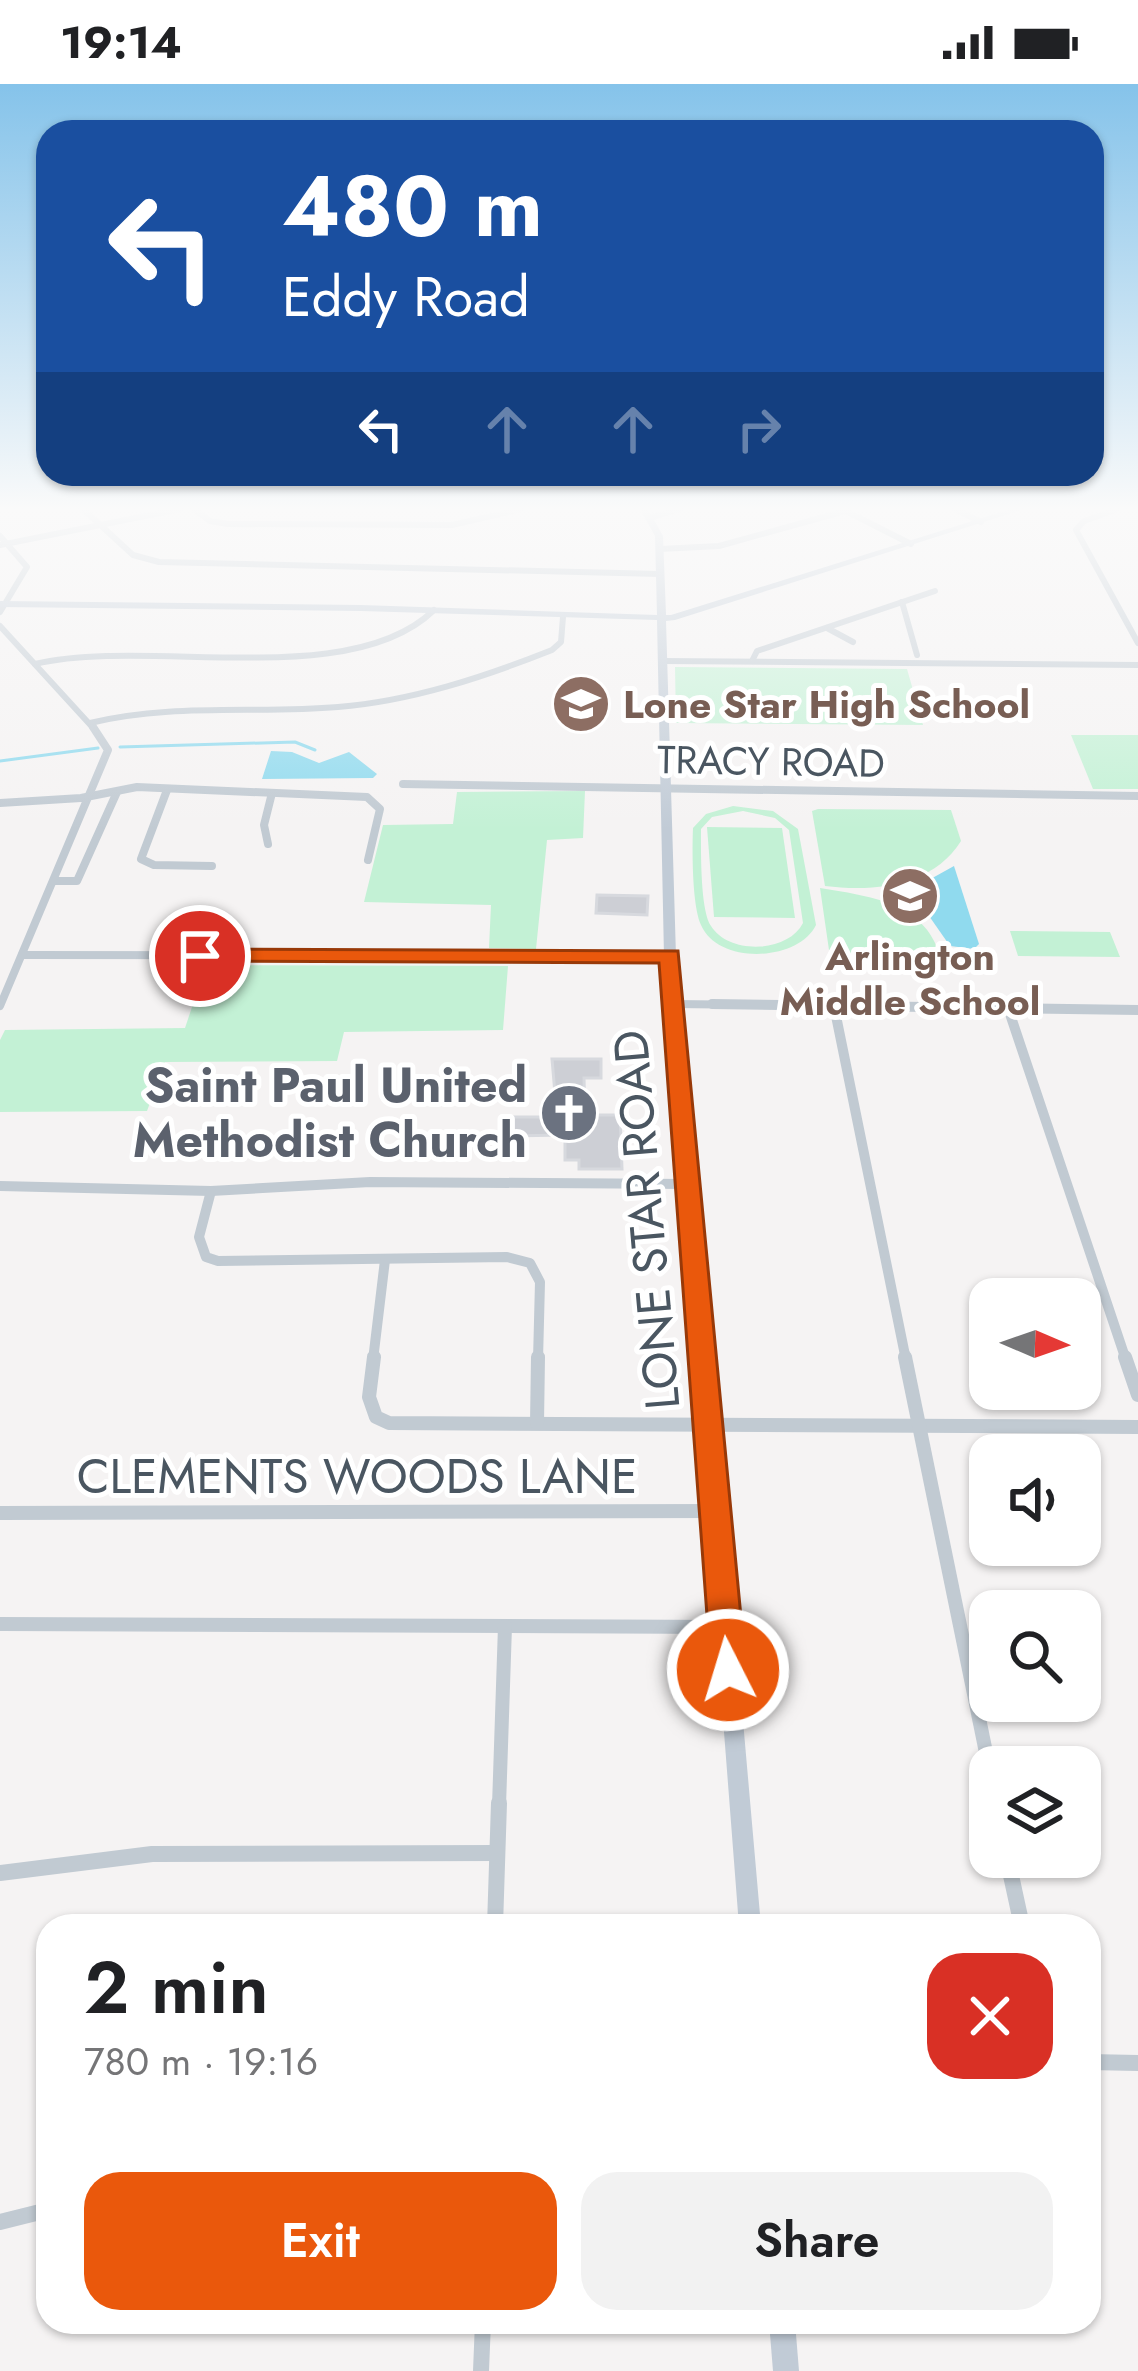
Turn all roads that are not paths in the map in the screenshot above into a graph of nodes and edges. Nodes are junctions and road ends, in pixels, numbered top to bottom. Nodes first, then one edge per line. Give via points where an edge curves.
1 (430, 616) edge
2 (540, 616) edge
3 (581, 616) edge
4 (661, 616) edge
5 (862, 616) edge
6 (906, 616) edge
7 (1123, 616) edge
8 (563, 617) junction
9 (0, 626) edge
10 (827, 628) junction
11 (853, 642) dead end
12 (1138, 643) edge
13 (917, 656) dead end
14 (663, 661) junction
15 (752, 662) junction
16 (35, 664) junction
17 (1138, 665) edge
18 (90, 723) junction
19 (403, 784) dead end
20 (666, 789) junction
21 (167, 790) junction
22 (113, 792) junction
23 (272, 794) junction
24 (91, 795) junction
25 (1138, 796) edge
26 (0, 803) edge
27 (268, 844) dead end
28 (368, 860) dead end
29 (212, 866) dead end
30 (54, 881) junction
31 (22, 955) junction
32 (670, 956) junction
33 (674, 1004) junction
34 (0, 1006) edge
35 (833, 1006) junction
36 (1008, 1008) junction
37 (1138, 1010) edge
38 (688, 1184) junction
39 (0, 1186) edge
40 (211, 1191) junction
41 (385, 1259) junction
42 (1138, 1395) edge
43 (708, 1422) junction
44 (537, 1423) junction
45 (920, 1426) junction
46 (1138, 1427) edge
47 (715, 1511) junction
48 (0, 1513) edge
49 (0, 1624) edge
50 (505, 1627) junction
51 (724, 1627) junction
52 (985, 1746) edge
53 (497, 1853) junction
54 (0, 1873) edge
55 (1012, 1878) edge
56 (495, 1914) edge
57 (749, 1914) edge
58 (1019, 1914) edge
59 (1101, 2062) edge
60 (1138, 2062) edge
61 (36, 2213) edge
62 (0, 2222) edge
63 (483, 2334) edge
64 (783, 2334) edge
65 (481, 2371) edge
66 (786, 2371) edge

1 - 16 street via 418,631 355,650 100,653
2 - 8 street
3 - 8 street
4 - 14 street, LONE STAR ROAD
5 - 10 street
6 - 13 street
7 - 12 street
8 - 18 street via 561,642 552,650 391,699 315,708 160,707
9 - 16 street
10 - 11 street
10 - 15 street via 758,651
14 - 15 street
14 - 20 street, LONE STAR ROAD
15 - 17 street
16 - 18 street
18 - 24 street via 108,750
19 - 20 street, TRACY ROAD
20 - 25 street, TRACY ROAD
20 - 32 street, LONE STAR ROAD
21 - 22 street
21 - 23 street
21 - 29 street via 141,860
22 - 24 street
22 - 30 street via 77,880
23 - 27 street
23 - 28 street via 374,800 380,809
24 - 26 street
24 - 30 street
30 - 31 street
31 - 32 street
31 - 34 street
32 - 33 street, LONE STAR ROAD
33 - 35 street
33 - 38 street, LONE STAR ROAD
35 - 36 street
35 - 45 street
36 - 37 street
36 - 42 street
38 - 40 street via 370,1182
38 - 43 street, LONE STAR ROAD
39 - 40 street
40 - 41 street via 199,1237 206,1257
41 - 44 street via 530,1263 540,1282
41 - 44 street via 369,1397 376,1417 406,1426
43 - 44 street
43 - 45 street
43 - 47 street, LONE STAR ROAD
45 - 46 street
45 - 52 street
47 - 48 street, CLEMENTS WOODS LANE
47 - 51 street, LONE STAR ROAD
49 - 50 street
50 - 51 street
50 - 53 street
51 - 57 street, LONE STAR ROAD
53 - 54 street via 152,1855
53 - 56 street
55 - 58 street
59 - 60 street
61 - 62 street
63 - 65 street
64 - 66 street

